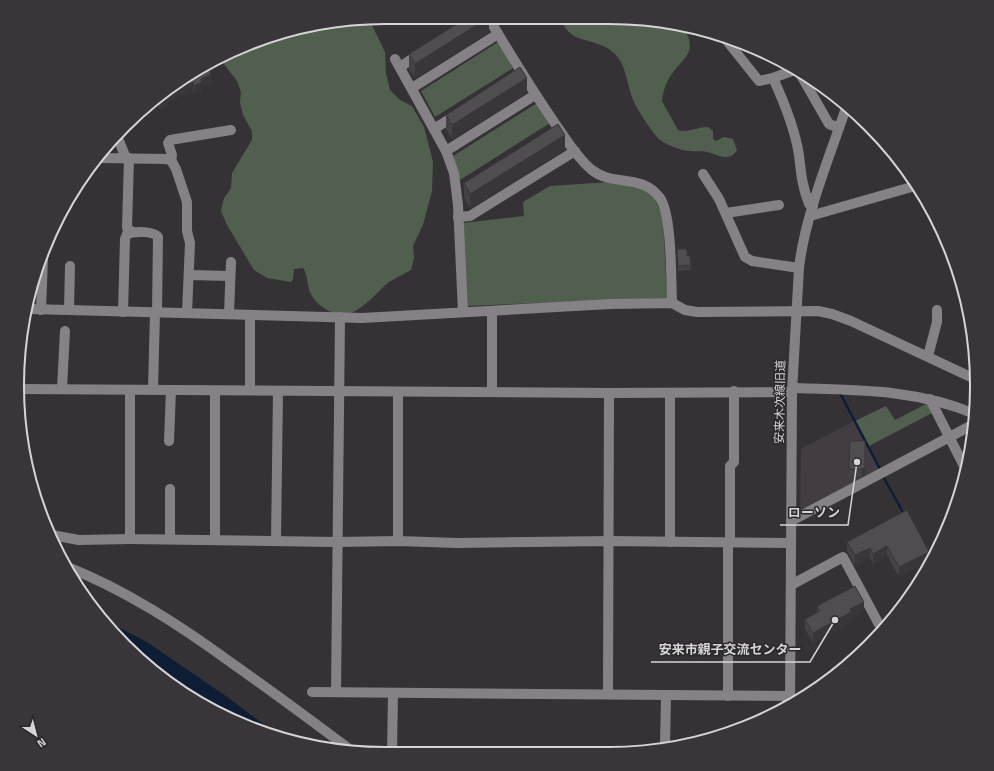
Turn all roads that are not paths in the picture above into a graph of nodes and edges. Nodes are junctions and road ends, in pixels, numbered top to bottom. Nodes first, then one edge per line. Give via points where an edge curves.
1 (492, 24) edge
2 (498, 34) junction
3 (730, 45) edge
4 (433, 46) edge
5 (790, 72) edge
6 (773, 78) junction
7 (804, 81) edge
8 (412, 88) junction
9 (536, 95) junction
10 (466, 109) edge
11 (845, 112) edge
12 (839, 128) junction
13 (434, 129) junction
14 (231, 130) dead end
15 (120, 141) edge
16 (446, 151) junction
17 (575, 151) junction
18 (105, 158) edge
19 (128, 158) junction
20 (171, 160) junction
21 (702, 174) dead end
22 (910, 187) edge
23 (778, 205) dead end
24 (812, 211) junction
25 (726, 214) junction
26 (458, 217) junction
27 (132, 232) junction
28 (231, 262) dead end
29 (70, 266) dead end
30 (799, 268) junction
31 (190, 275) junction
32 (230, 276) junction
33 (40, 278) edge
34 (672, 302) junction
35 (69, 310) junction
36 (937, 310) dead end
37 (492, 311) junction
38 (796, 311) junction
39 (123, 312) junction
40 (156, 312) junction
41 (463, 312) junction
42 (187, 313) junction
43 (229, 314) junction
44 (250, 315) junction
45 (340, 317) junction
46 (65, 331) dead end
47 (928, 356) junction
48 (970, 376) edge
49 (24, 389) edge
50 (62, 389) junction
51 (153, 389) junction
52 (130, 390) junction
53 (171, 390) junction
54 (250, 390) junction
55 (793, 390) junction
56 (215, 391) junction
57 (278, 391) junction
58 (338, 391) junction
59 (734, 391) junction
60 (398, 392) junction
61 (492, 392) junction
62 (609, 393) junction
63 (670, 393) junction
64 (930, 399) junction
65 (969, 412) edge
66 (967, 428) edge
67 (949, 438) junction
68 (169, 441) dead end
69 (962, 462) edge
70 (170, 489) dead end
71 (791, 521) junction
72 (57, 535) edge
73 (130, 539) junction
74 (170, 539) junction
75 (215, 540) junction
76 (276, 541) junction
77 (398, 541) junction
78 (609, 541) junction
79 (336, 542) junction
80 (670, 542) junction
81 (729, 543) junction
82 (791, 543) junction
83 (74, 569) edge
84 (791, 585) junction
85 (879, 625) edge
86 (312, 692) dead end
87 (336, 692) junction
88 (393, 693) junction
89 (608, 693) junction
90 (666, 696) junction
91 (728, 696) junction
92 (790, 698) edge
93 (786, 701) edge
94 (665, 742) edge
95 (343, 744) edge
96 (392, 747) edge

1 - 2 street
2 - 8 street
2 - 9 street via 519,75
3 - 6 street via 758,80
4 - 8 street via 398,63
5 - 6 street
6 - 24 street via 793,132 799,168
7 - 12 street via 828,124
8 - 13 street
9 - 16 street
9 - 17 street via 556,131
10 - 13 street
11 - 12 street, 安来木次線旧道
12 - 24 street, 安来木次線旧道
13 - 16 street
14 - 20 street via 170,140 168,143
15 - 19 street
16 - 26 street via 460,191
17 - 26 street via 470,216
17 - 34 street via 592,170 604,178 637,181 653,190 661,199 667,214
18 - 19 street
19 - 20 street
19 - 27 street via 127,228
20 - 31 street via 187,202
21 - 25 street
22 - 24 street
23 - 25 street
24 - 30 street, 安来木次線旧道 via 801,250
25 - 30 street via 746,257 752,261
26 - 41 street
27 - 39 street via 127,234 125,239
27 - 40 street via 152,233 158,237
28 - 32 street
29 - 35 street
30 - 38 street, 安来木次線旧道
31 - 32 street
31 - 42 street
32 - 43 street
33 - 35 street via 36,310
34 - 37 street
34 - 38 street via 685,310 697,312
35 - 39 street
36 - 47 street via 937,322
37 - 41 street
37 - 61 street
38 - 47 street via 832,314
38 - 55 street, 安来木次線旧道
39 - 40 street
40 - 42 street
40 - 51 street
41 - 45 street
42 - 43 street
43 - 44 street
44 - 45 street
44 - 54 street
45 - 58 street
46 - 50 street
47 - 48 street
49 - 50 street
50 - 52 street
51 - 52 street
51 - 53 street
52 - 73 street
53 - 56 street
53 - 68 street
54 - 56 street
54 - 57 street
55 - 59 street
55 - 64 street via 872,390
55 - 71 street, 安来木次線旧道
56 - 75 street
57 - 58 street
57 - 76 street
58 - 60 street
58 - 79 street
59 - 63 street
59 - 81 street via 734,462 730,466
60 - 61 street
60 - 77 street
61 - 62 street
62 - 63 street
62 - 78 street
63 - 80 street
64 - 65 street
64 - 67 street
66 - 67 street
67 - 69 street
67 - 71 street
70 - 74 street
71 - 82 street, 安来木次線旧道
72 - 73 street via 79,540
73 - 74 street
74 - 75 street
75 - 76 street
76 - 79 street
77 - 78 street
77 - 79 street
78 - 80 street
78 - 89 street
79 - 87 street
80 - 81 street
81 - 82 street
81 - 91 street
82 - 84 street, 安来木次線旧道
83 - 95 street via 172,621
84 - 85 street via 843,557
84 - 92 street, 安来木次線旧道
86 - 87 street
87 - 88 street
88 - 89 street
88 - 96 street
89 - 90 street
90 - 91 street
90 - 94 street
91 - 93 street

